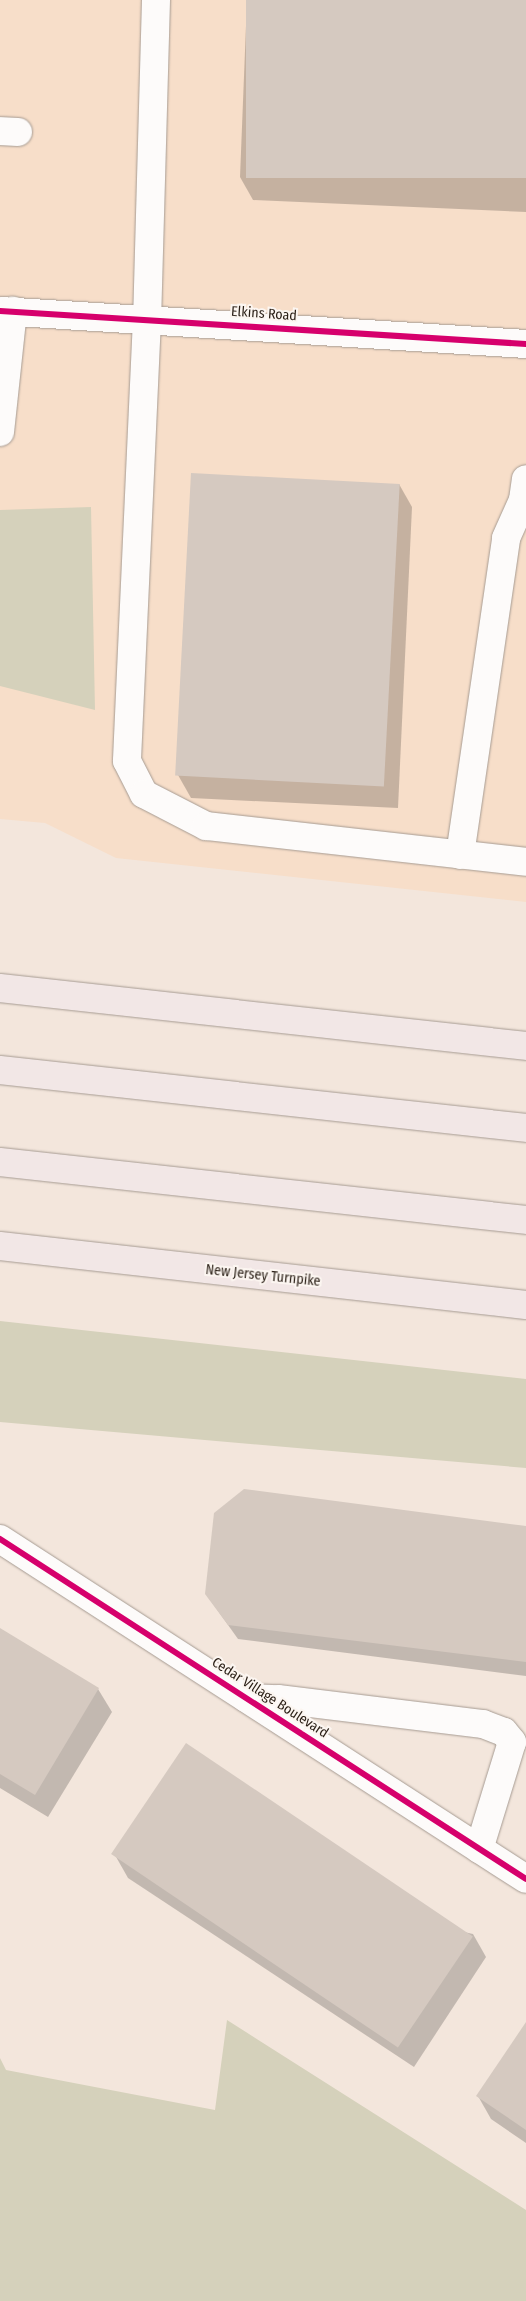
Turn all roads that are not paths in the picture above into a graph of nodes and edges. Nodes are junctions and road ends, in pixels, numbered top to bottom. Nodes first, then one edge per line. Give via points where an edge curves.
1 (156, 0) edge
2 (6, 311) edge
3 (147, 319) junction
4 (526, 344) edge
5 (0, 432) edge
6 (526, 480) edge
7 (460, 856) junction
8 (526, 862) edge
9 (0, 988) edge
10 (526, 1046) edge
11 (0, 1070) edge
12 (526, 1128) edge
13 (0, 1162) edge
14 (526, 1220) edge
15 (0, 1246) edge
16 (526, 1305) edge
17 (0, 1539) edge
18 (246, 1698) junction
19 (479, 1849) junction
20 (526, 1879) edge

1 - 3 street
2 - 3 street, Elkins Road
2 - 5 street
3 - 4 street, Elkins Road
3 - 7 street via 128,761 144,794 206,826
6 - 7 street via 523,500 506,538
7 - 8 street
9 - 10 highway
11 - 12 highway
13 - 14 highway
15 - 16 highway, New Jersey Turnpike
17 - 18 street, Cedar Village Boulevard
18 - 19 street, Cedar Village Boulevard
18 - 19 street via 483,1724 504,1732 512,1742
19 - 20 street, Cedar Village Boulevard

